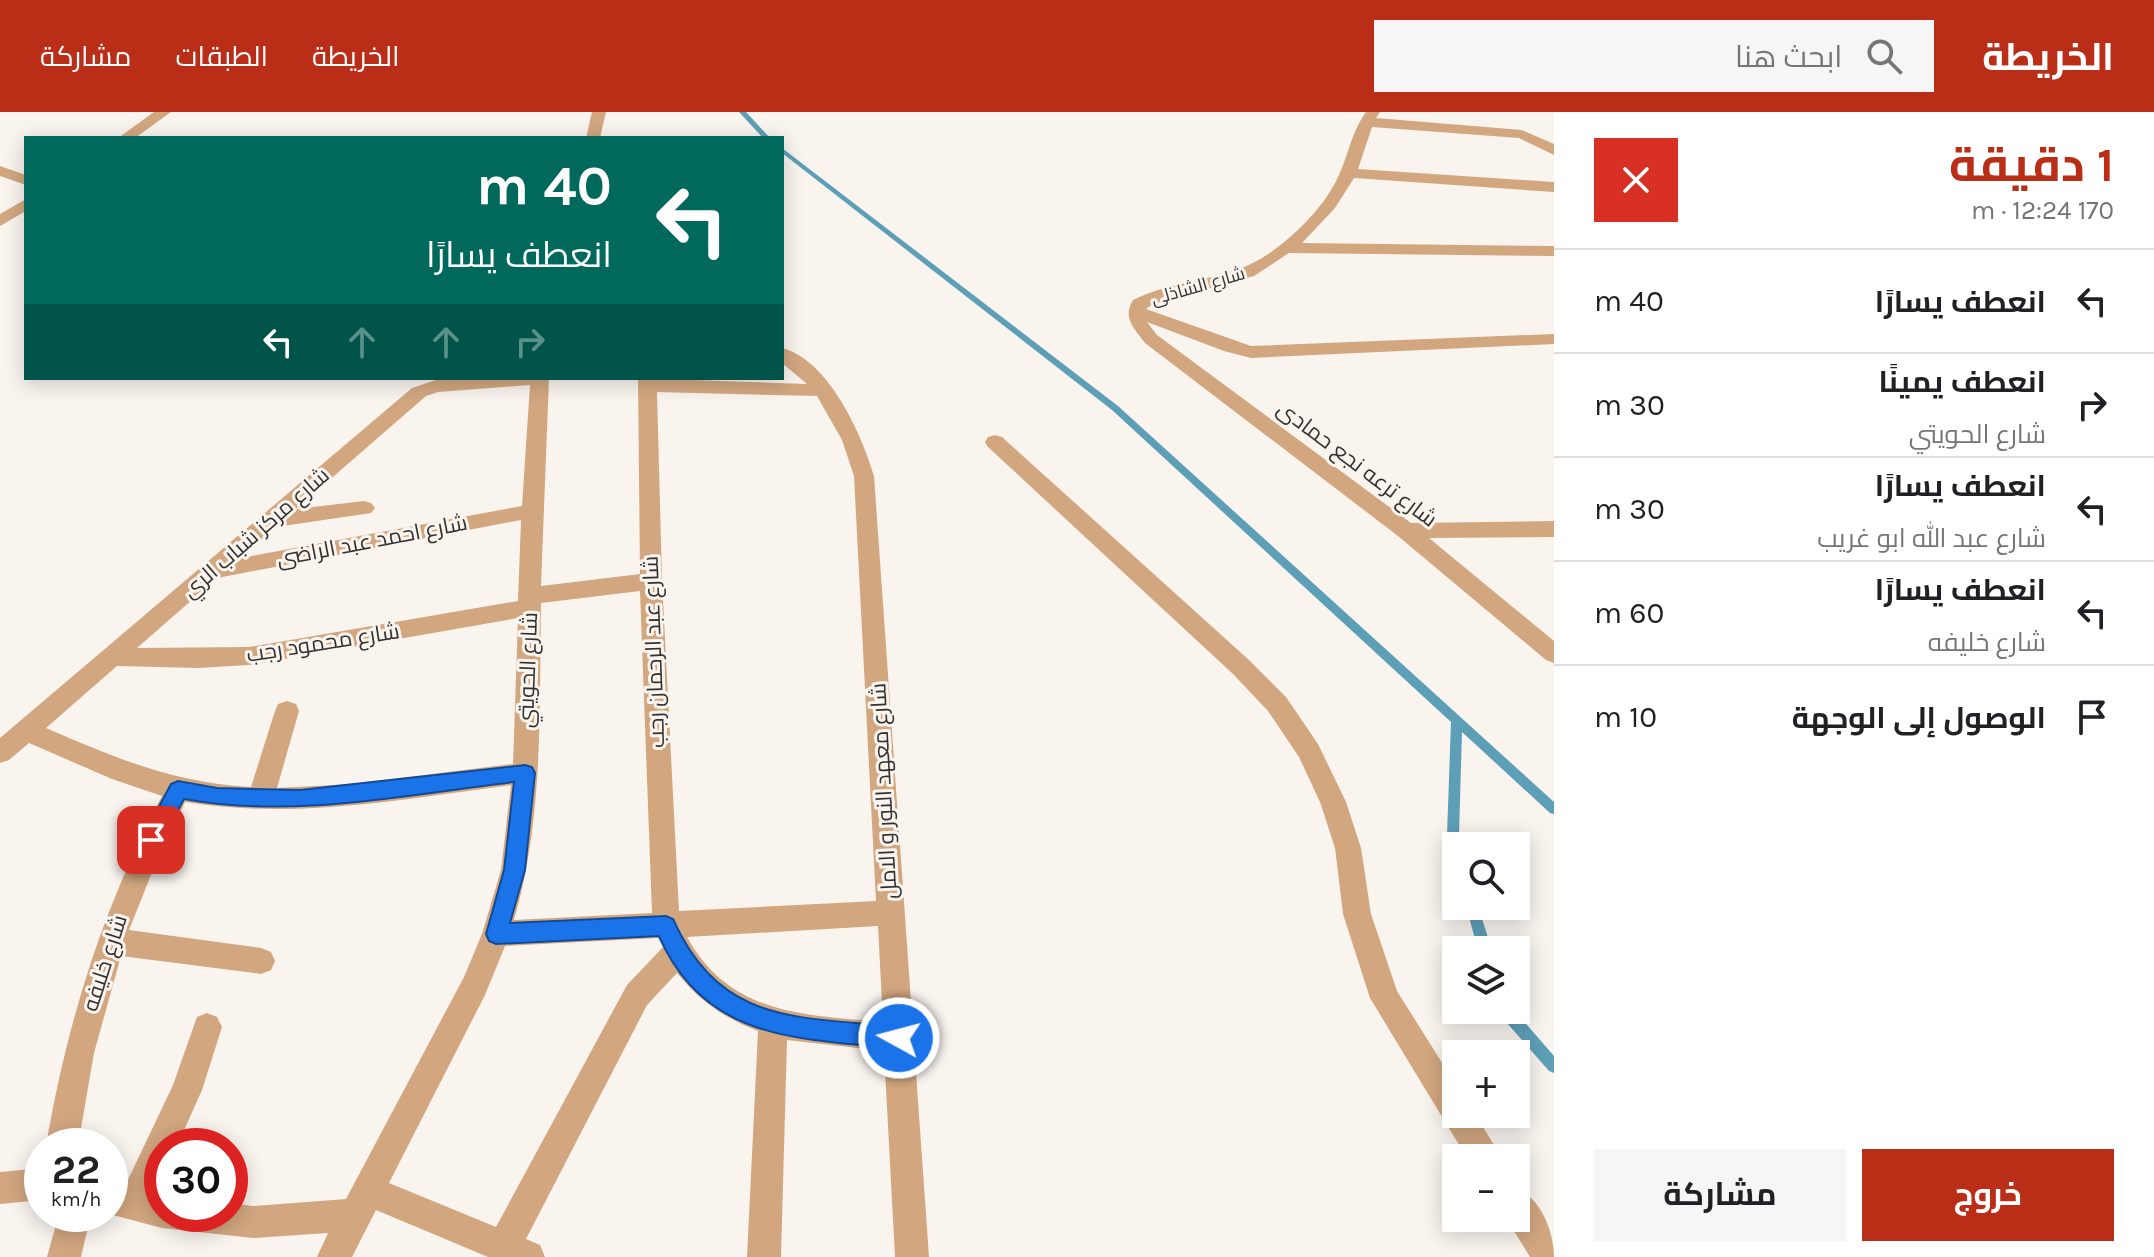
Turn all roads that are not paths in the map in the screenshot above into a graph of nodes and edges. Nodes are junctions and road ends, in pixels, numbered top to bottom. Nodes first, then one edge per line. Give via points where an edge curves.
1 (164, 112) edge
2 (599, 112) edge
3 (1369, 117) edge
4 (128, 136) edge
5 (593, 136) edge
6 (1554, 150) edge
7 (0, 171) edge
8 (1349, 173) junction
9 (24, 179) edge
10 (1554, 187) edge
11 (24, 205) edge
12 (0, 221) edge
13 (1283, 248) junction
14 (1554, 251) edge
15 (1136, 311) junction
16 (1554, 339) edge
17 (784, 356) edge
18 (514, 380) edge
19 (540, 380) edge
20 (647, 382) edge
21 (822, 390) junction
22 (995, 442) dead end
23 (364, 508) dead end
24 (532, 511) junction
25 (271, 520) junction
26 (1554, 529) edge
27 (1406, 531) junction
28 (211, 572) junction
29 (651, 581) junction
30 (530, 602) junction
31 (1554, 653) edge
32 (113, 657) junction
33 (287, 711) dead end
34 (27, 731) junction
35 (0, 753) edge
36 (525, 773) junction
37 (178, 790) junction
38 (261, 798) junction
39 (891, 913) junction
40 (496, 934) junction
41 (671, 939) junction
42 (110, 941) junction
43 (261, 961) dead end
44 (773, 1024) junction
45 (207, 1027) dead end
46 (899, 1038) junction
47 (1442, 1090) edge
48 (65, 1128) edge
49 (24, 1186) edge
50 (0, 1188) edge
51 (363, 1203) junction
52 (135, 1205) edge
53 (248, 1222) edge
54 (1530, 1226) edge
55 (70, 1232) edge
56 (516, 1252) edge
57 (64, 1257) edge
58 (334, 1257) edge
59 (764, 1257) edge
60 (912, 1257) edge
61 (1549, 1257) edge

1 - 4 street
2 - 5 street
3 - 6 street via 1522,134
3 - 8 street, شارع الشاذلى
7 - 9 street
8 - 10 street
8 - 13 street, شارع الشاذلى via 1324,211
11 - 12 street
13 - 14 street
13 - 15 street, شارع الشاذلى via 1248,272 1147,300
15 - 16 street via 1251,352
15 - 27 street, شارع ترعه نجع حمادى via 1151,339
17 - 21 street, شارع معهد النور و الامل
18 - 25 street, شارع مركز شباب الري via 419,392
19 - 24 street, شارع الحويتي
20 - 21 street
20 - 29 street, شارع عبد الرحمان رجب
21 - 39 street, شارع معهد النور و الامل via 842,416 864,476
22 - 47 street via 1277,704 1309,751 1333,802 1348,848 1357,914 1385,998
23 - 25 street
24 - 28 street, شارع احمد عبد الراضى
24 - 30 street, شارع الحويتي
25 - 28 street, شارع مركز شباب الري
26 - 27 street
27 - 31 street, شارع ترعه نجع حمادى
28 - 32 street, شارع مركز شباب الري
29 - 30 street, شارع محمود رجب
29 - 41 street, شارع عبد الرحمان رجب
30 - 32 street, شارع محمود رجب via 249,656
30 - 36 street, شارع الحويتي
32 - 34 street, شارع مركز شباب الري
33 - 38 street
34 - 35 street, شارع مركز شباب الري
34 - 37 street
36 - 38 street via 300,799
36 - 40 street, شارع الحويتي via 515,870
37 - 38 street
37 - 42 street, شارع خليفه via 151,840
39 - 41 street
39 - 46 street, شارع معهد النور و الامل
40 - 41 street
40 - 51 street, شارع الحويتي
41 - 44 street via 694,976 716,996
41 - 56 street via 637,995
42 - 43 street
42 - 48 street, شارع خليفه via 87,1016
44 - 46 street
44 - 59 street
45 - 52 street via 187,1090
46 - 60 street, شارع معهد النور و الامل
49 - 50 street
51 - 53 street
51 - 56 street
51 - 58 street, شارع الحويتي
54 - 61 street
55 - 57 street

